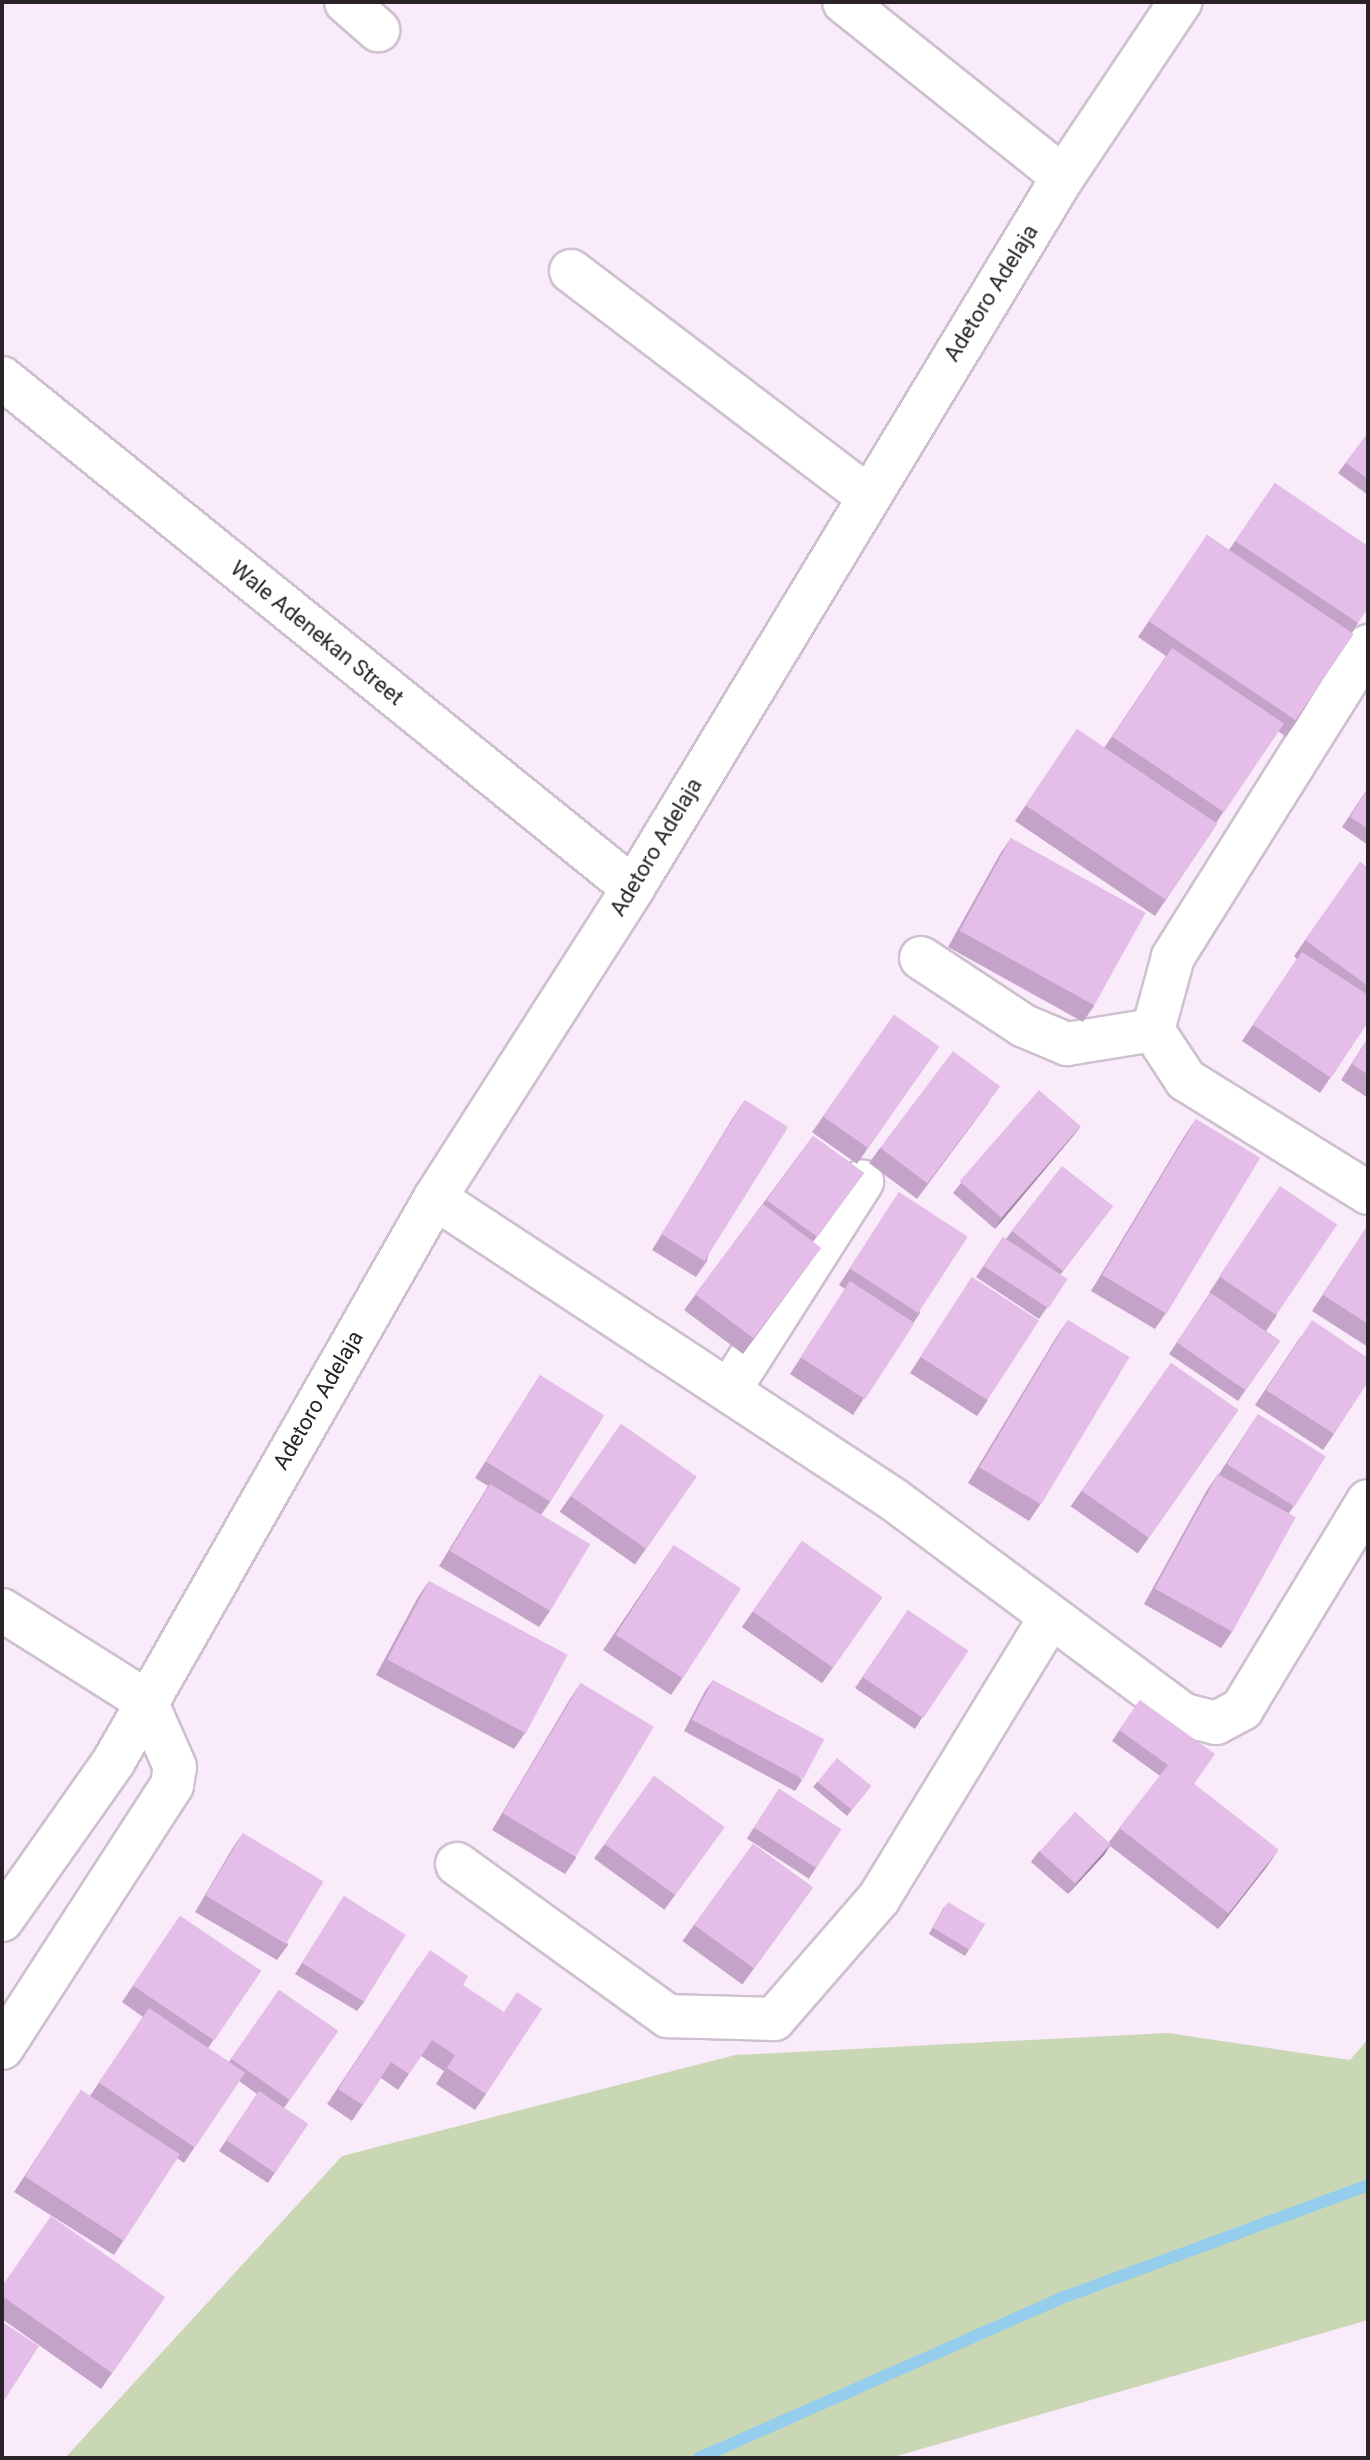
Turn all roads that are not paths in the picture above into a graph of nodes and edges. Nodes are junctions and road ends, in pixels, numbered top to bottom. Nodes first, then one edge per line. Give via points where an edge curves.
1 (346, 2) edge
2 (844, 2) edge
3 (1180, 2) edge
4 (378, 30) dead end
5 (1063, 177) junction
6 (571, 271) dead end
7 (2, 378) edge
8 (866, 495) junction
9 (1368, 646) edge
10 (633, 888) junction
11 (921, 958) dead end
12 (1153, 1030) junction
13 (862, 1182) edge
14 (1368, 1193) edge
15 (435, 1198) junction
16 (730, 1389) junction
17 (1368, 1501) edge
18 (2, 1610) edge
19 (1049, 1620) junction
20 (146, 1701) junction
21 (457, 1864) dead end
22 (2, 1920) edge
23 (2, 2048) edge

1 - 4 street
2 - 5 street
3 - 5 street, Adetoro Adelaja
5 - 8 street, Adetoro Adelaja
6 - 8 street
7 - 10 street, Wale Adenekan Street
8 - 10 street, Adetoro Adelaja
9 - 12 street via 1173,957
10 - 15 street, Adetoro Adelaja
11 - 12 street via 1024,1026 1067,1044
12 - 14 street via 1186,1080
13 - 16 street
15 - 16 street
15 - 20 street, Adetoro Adelaja
16 - 19 street via 893,1499
17 - 19 street via 1242,1709 1216,1723 1184,1715
18 - 20 street
19 - 21 street via 879,1898 774,2019 668,2016
20 - 22 street, Adetoro Adelaja via 77,1818
20 - 23 street via 175,1767 172,1785

